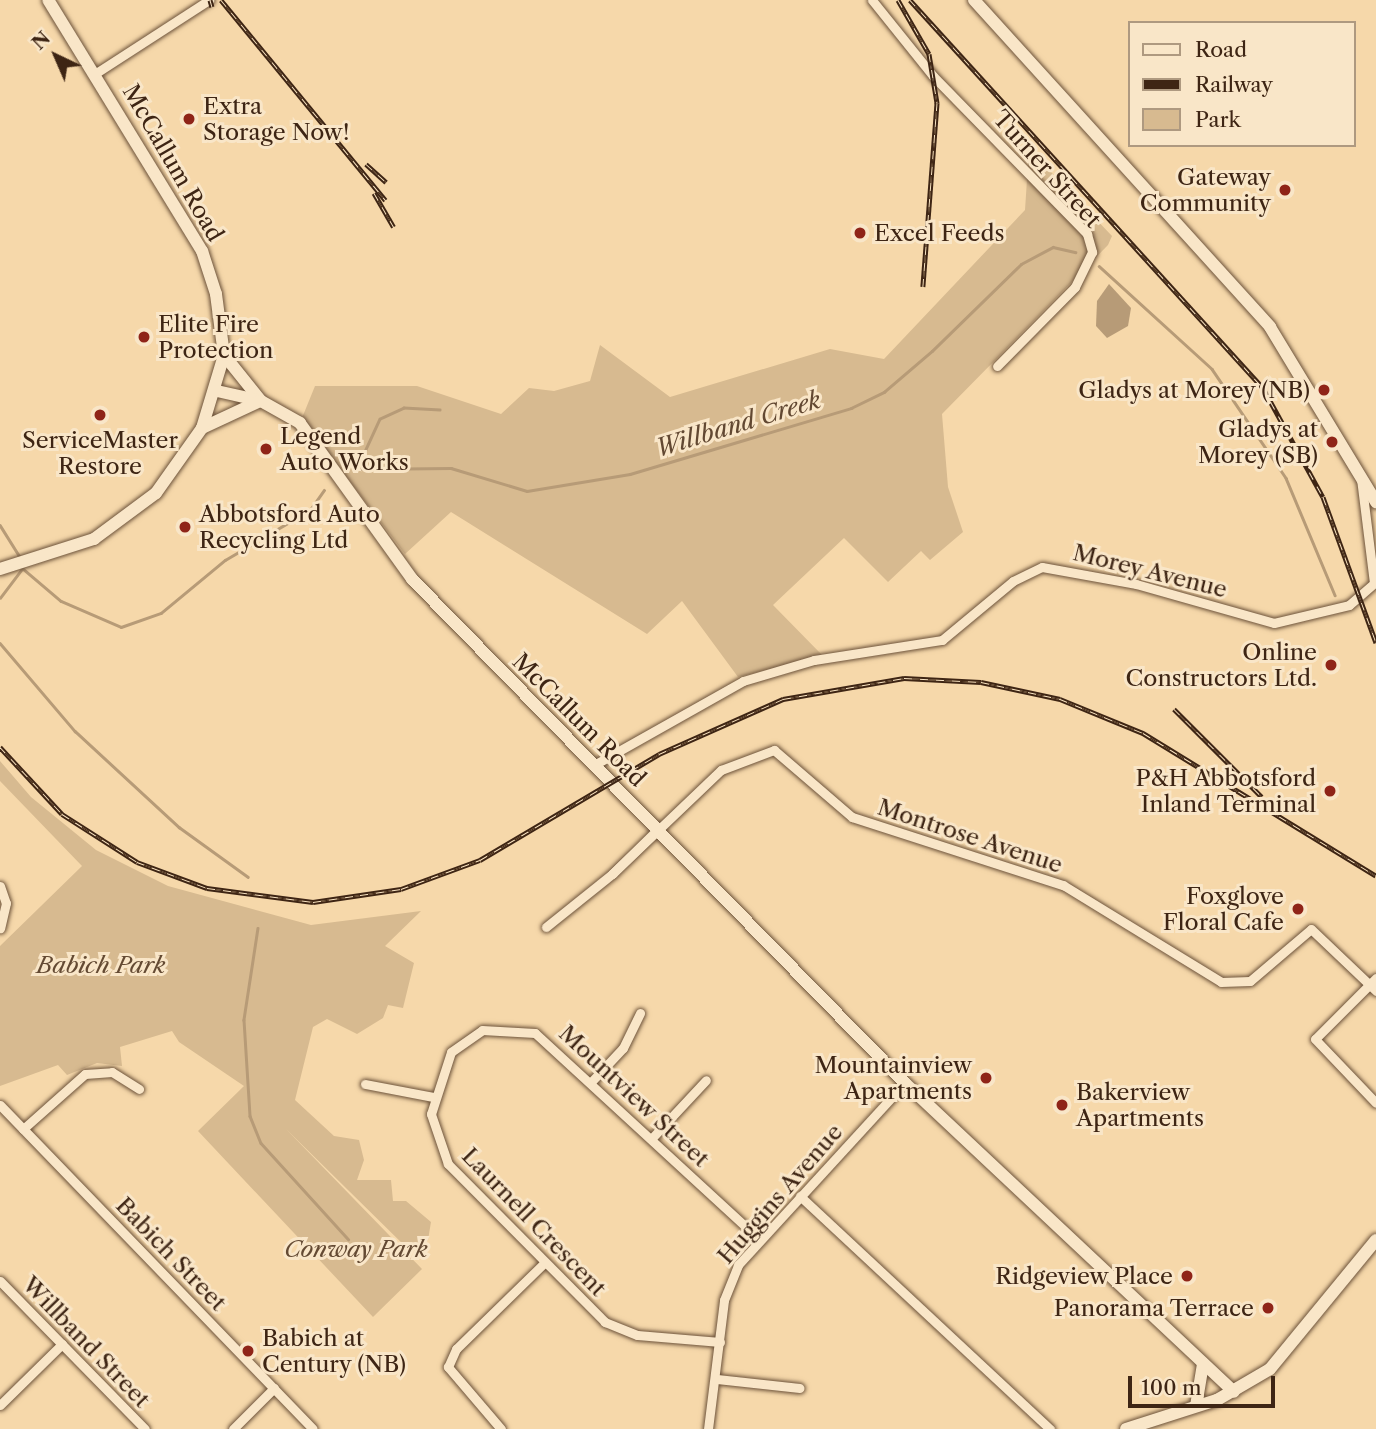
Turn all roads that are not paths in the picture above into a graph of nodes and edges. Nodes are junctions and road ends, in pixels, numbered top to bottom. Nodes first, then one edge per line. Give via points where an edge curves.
1 (48, 0) edge
2 (209, 0) edge
3 (872, 0) edge
4 (974, 0) edge
5 (96, 73) junction
6 (224, 355) junction
7 (997, 366) dead end
8 (217, 391) junction
9 (261, 401) junction
10 (202, 428) junction
11 (1360, 474) junction
12 (1376, 502) edge
13 (0, 569) edge
14 (594, 765) junction
15 (658, 829) junction
16 (0, 886) edge
17 (546, 927) dead end
18 (0, 928) edge
19 (1374, 984) edge
20 (640, 1013) dead end
21 (464, 1038) joint
22 (706, 1080) dead end
23 (592, 1081) junction
24 (905, 1083) junction
25 (365, 1084) dead end
26 (139, 1089) dead end
27 (433, 1097) junction
28 (1376, 1102) edge
29 (0, 1105) edge
30 (23, 1129) junction
31 (652, 1138) junction
32 (800, 1196) junction
33 (760, 1240) junction
34 (1376, 1240) edge
35 (545, 1262) junction
36 (0, 1281) edge
37 (720, 1342) junction
38 (62, 1344) junction
39 (1203, 1364) junction
40 (717, 1379) junction
41 (274, 1388) junction
42 (800, 1388) dead end
43 (1234, 1392) junction
44 (0, 1405) edge
45 (1196, 1406) junction
46 (145, 1429) edge
47 (233, 1429) edge
48 (313, 1429) edge
49 (501, 1429) edge
50 (708, 1429) edge
51 (1050, 1429) edge
52 (1126, 1429) edge

1 - 5 main road, McCallum Road
2 - 5 street
3 - 7 street, Turner Street via 933,76 1087,234 1092,252 1075,287
4 - 11 main road via 1243,294 1296,363
5 - 6 main road, McCallum Road via 202,251
6 - 8 main road, McCallum Road
6 - 9 main road
8 - 9 main road, McCallum Road
8 - 10 main road
9 - 10 main road
9 - 14 main road, McCallum Road via 300,423 412,579
10 - 13 main road via 142,506 94,539
11 - 12 main road
11 - 14 street, Morey Avenue via 1359,505 1374,583 1349,605 1274,623 1136,584 1042,567 1013,581 942,640 814,660 755,677 674,716
14 - 15 main road, McCallum Road
15 - 17 street via 612,874
15 - 19 street, Montrose Avenue via 721,769 774,750 852,817 1056,881 1222,982 1250,981 1311,929
15 - 24 main road, McCallum Road
16 - 18 street via 6,903
19 - 28 street via 1315,1039
20 - 23 street via 623,1048
21 - 23 street, Mountview Street via 499,1026 535,1033
21 - 27 street, Laurnell Crescent via 441,1069
22 - 31 street
23 - 31 street, Mountview Street
24 - 32 street, Huggins Avenue
24 - 39 main road, McCallum Road
25 - 27 street
26 - 30 street via 112,1072 85,1074
27 - 35 street, Laurnell Crescent via 433,1131 448,1164
29 - 30 street, Babich Street
30 - 41 street, Babich Street
31 - 33 street, Mountview Street
32 - 33 street, Huggins Avenue
32 - 51 street
33 - 37 street, Huggins Avenue via 729,1282
34 - 43 main road via 1279,1360
35 - 37 street, Laurnell Crescent via 592,1311 621,1331
35 - 49 street via 456,1349 447,1367
36 - 38 street, Willband Street
37 - 40 street, Huggins Avenue
38 - 44 street
38 - 46 street, Willband Street
39 - 43 main road, McCallum Road
39 - 45 main road
40 - 42 street
40 - 50 street, Huggins Avenue
41 - 47 street
41 - 48 street, Babich Street
43 - 45 main road
45 - 52 main road

